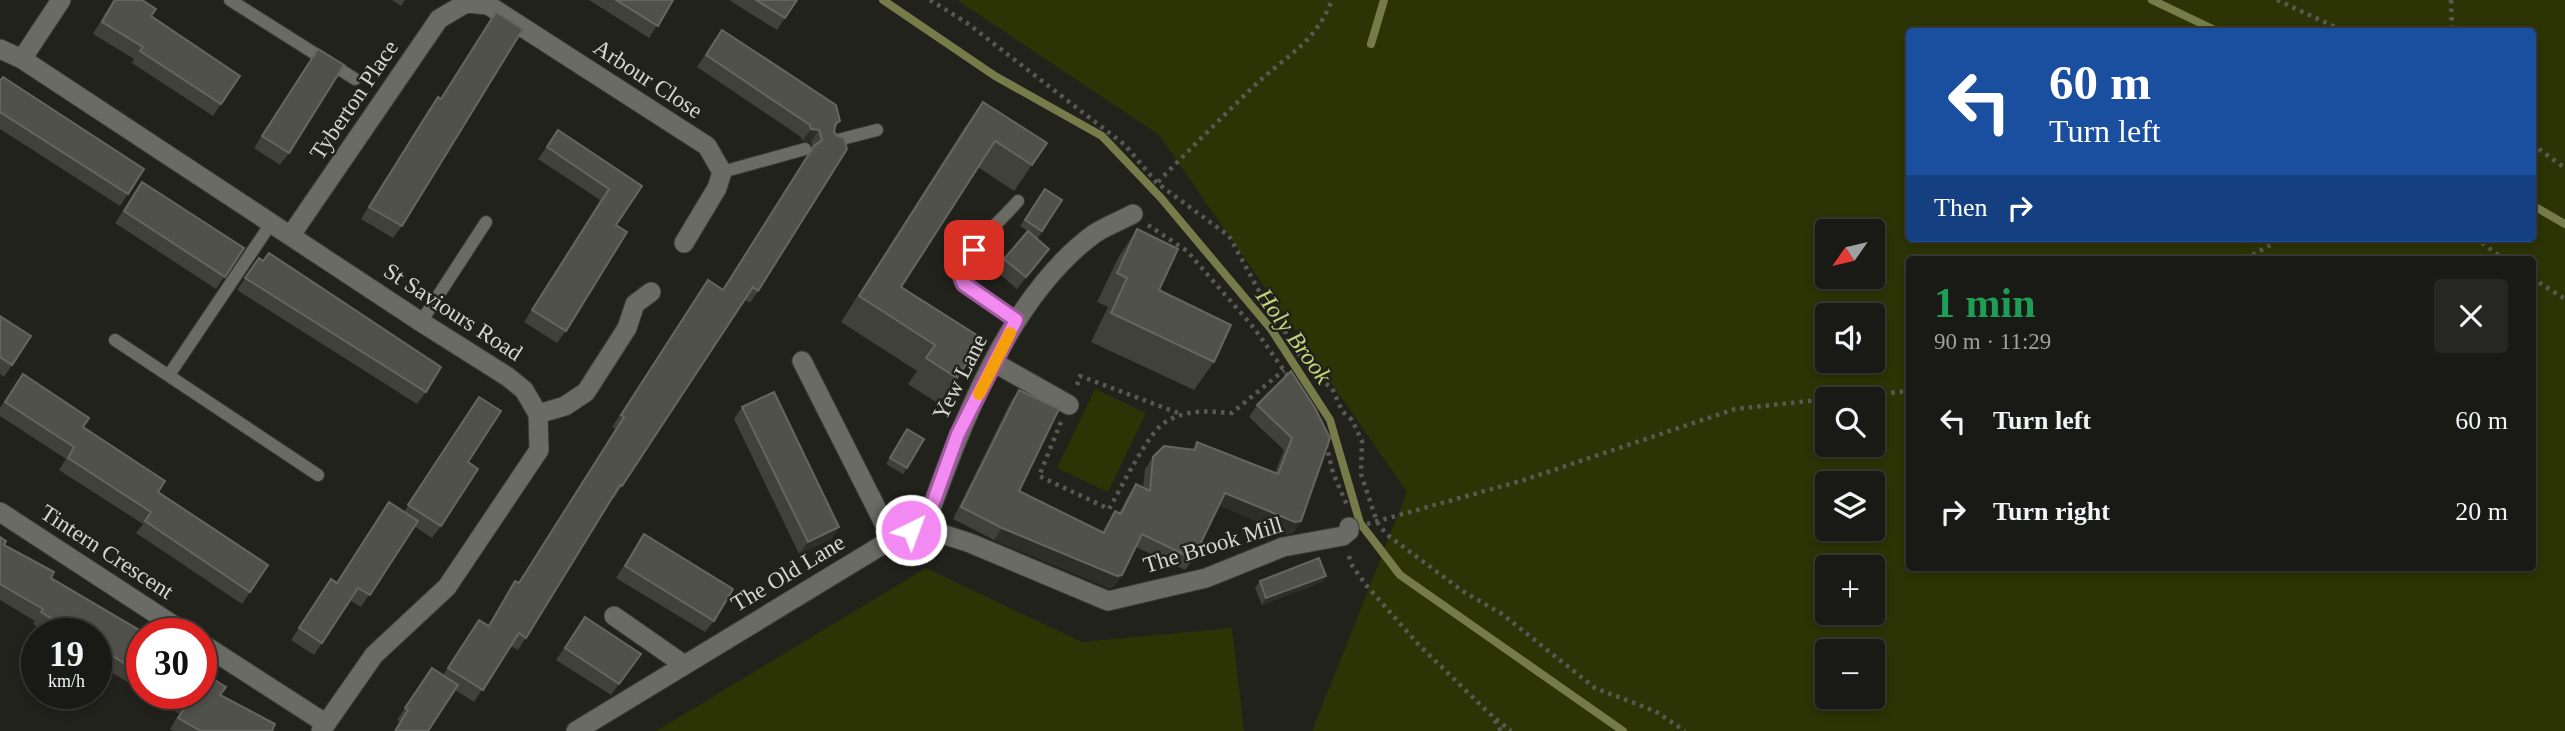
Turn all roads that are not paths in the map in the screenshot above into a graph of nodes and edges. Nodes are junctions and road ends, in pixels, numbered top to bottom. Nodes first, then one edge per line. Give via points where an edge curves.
1 (61, 0) edge
2 (230, 0) edge
3 (466, 3) joint
4 (0, 49) edge
5 (22, 59) junction
6 (355, 79) dead end
7 (877, 130) dead end
8 (834, 141) edge
9 (804, 149) dead end
10 (722, 172) junction
11 (1018, 201) dead end
12 (1133, 214) road end
13 (272, 222) junction
14 (486, 222) dead end
15 (291, 235) junction
16 (684, 243) dead end
17 (651, 292) dead end
18 (1016, 320) junction
19 (421, 322) junction
20 (115, 340) dead end
21 (802, 361) dead end
22 (995, 363) junction
23 (169, 375) junction
24 (1069, 405) road end
25 (538, 414) junction
26 (318, 475) dead end
27 (0, 512) edge
28 (924, 528) junction
29 (1347, 531) road end
30 (892, 539) junction
31 (614, 616) dead end
32 (162, 618) edge
33 (217, 654) edge
34 (684, 664) junction
35 (323, 727) edge
36 (576, 731) edge

1 - 5 street
2 - 6 lane
3 - 10 street, Arbour Close via 488,5 707,146
3 - 15 street, Tyberton Place via 439,19
4 - 5 street, St Saviours Road
5 - 13 street, St Saviours Road
7 - 8 lane
9 - 10 lane
10 - 16 street
11 - 18 lane via 961,269 964,284
12 - 18 street, Yew Lane via 1097,232 1070,254
13 - 15 street, St Saviours Road
13 - 23 lane
14 - 19 lane
15 - 19 street, St Saviours Road
17 - 25 street via 635,304 627,328 586,392 565,406
18 - 22 street, Yew Lane
19 - 25 street, St Saviours Road via 508,377 524,390
20 - 23 lane
21 - 30 street
22 - 24 street
22 - 28 street, Yew Lane via 958,434
23 - 26 lane
25 - 35 street via 539,450 447,587 374,654
27 - 32 street, Tintern Crescent
28 - 29 street, The Brook Mill via 1108,601 1206,578 1283,547
28 - 30 street
30 - 34 street, The Old Lane
31 - 34 street
33 - 35 street
34 - 36 street, The Old Lane

